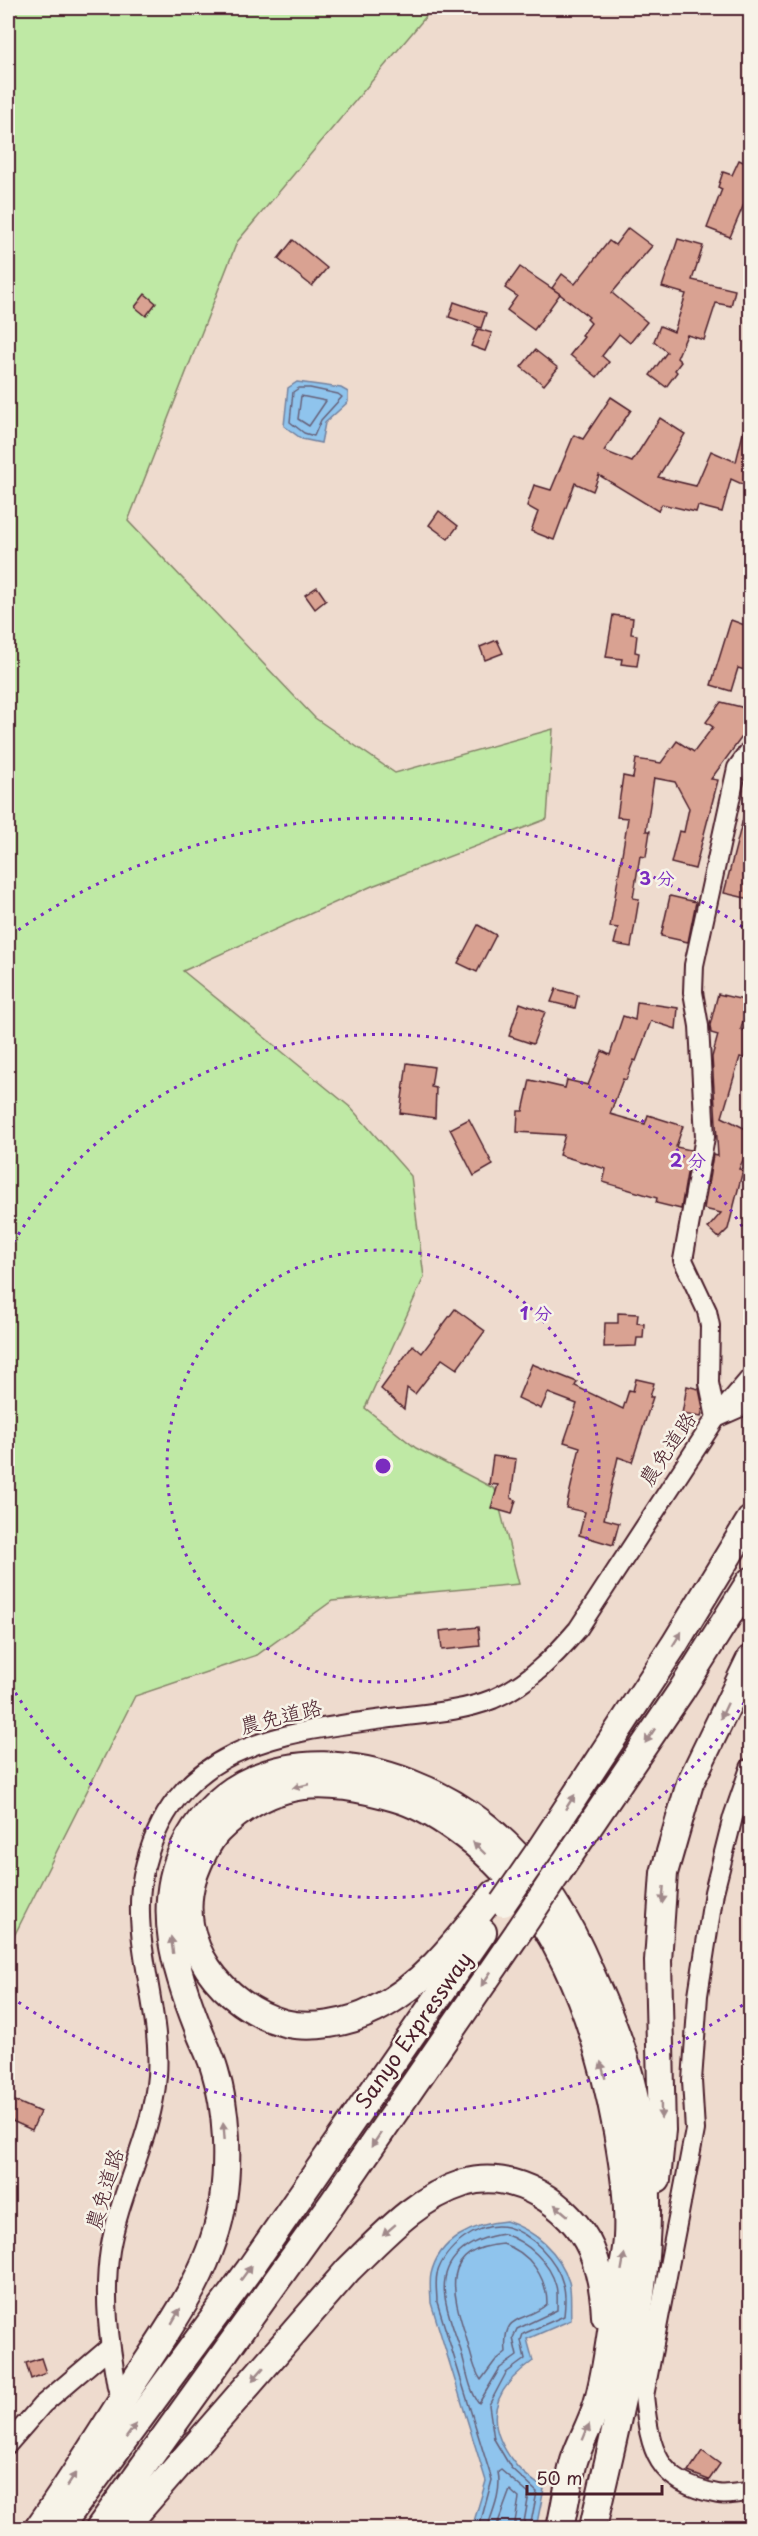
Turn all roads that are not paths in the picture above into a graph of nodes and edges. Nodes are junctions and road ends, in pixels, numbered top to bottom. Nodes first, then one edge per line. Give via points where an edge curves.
1 (750, 750) edge
2 (750, 1378) edge
3 (750, 1403) edge
4 (716, 1418) junction
5 (750, 1520) edge
6 (750, 1581) edge
7 (750, 1659) edge
8 (750, 1768) edge
9 (498, 1899) junction
10 (645, 2237) junction
11 (110, 2347) junction
12 (607, 2361) junction
13 (117, 2387) dead end
14 (8, 2445) edge
15 (750, 2492) edge
16 (38, 2529) edge
17 (59, 2529) edge
18 (99, 2529) edge
19 (124, 2529) edge
20 (560, 2529) edge
21 (593, 2529) edge

1 - 4 street via 736,768 692,978 699,1026 705,1137 683,1260 707,1311 709,1383
2 - 4 street, 農免道路
3 - 4 street
4 - 11 street, 農免道路 via 578,1629 555,1657 530,1677 495,1698 462,1709 299,1731 258,1742 224,1757 193,1780 170,1809 151,1841 142,1879 140,1917 156,2032 157,2073 143,2144 110,2250
9 -> 5 highway, Sanyo Expressway, bridge via 538,1851 674,1645
6 -> 18 highway, Sanyo Expressway, bridge via 681,1691 333,2202
7 -> 10 highway via 690,1783 664,1873 658,1961 662,2130 655,2207
8 - 15 street via 714,1892 698,1995 692,2081 695,2130 644,2396 649,2440 666,2472 720,2495
12 -> 9 highway via 627,2238 624,2172 610,2095 591,2023 554,1940 517,1886 473,1842 437,1816 401,1799 354,1787 316,1783 276,1792 258,1801 241,1810 214,1835 199,1860 189,1892 189,1924 199,1955 219,1983 249,2009 287,2024 331,2024 372,2011 411,1986
17 -> 9 highway, Sanyo Expressway via 249,2270
16 -> 10 highway via 175,2318 209,2255 223,2203 226,2159 216,2073 174,1959 169,1920 171,1888 181,1852 197,1825 229,1791 275,1770 319,1764 361,1768 408,1782 446,1800 486,1826 534,1872 570,1927 609,2013 633,2086 646,2172
10 - 21 highway via 638,2305
11 - 13 street, 農免道路
11 - 14 street via 42,2405
12 -> 19 highway via 604,2293 591,2248 566,2213 530,2188 499,2180 465,2182 427,2199 348,2271
20 -> 12 highway via 574,2461 597,2406

